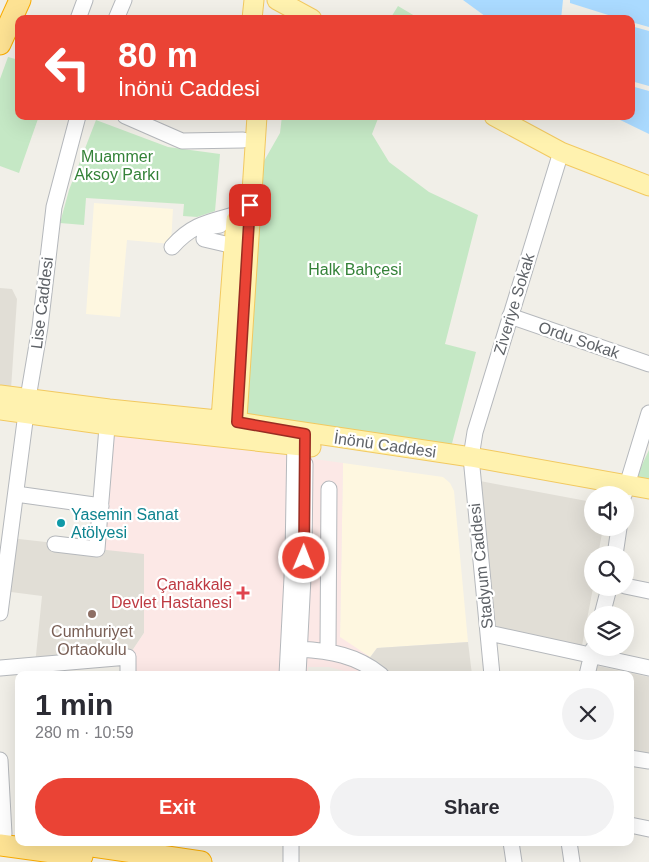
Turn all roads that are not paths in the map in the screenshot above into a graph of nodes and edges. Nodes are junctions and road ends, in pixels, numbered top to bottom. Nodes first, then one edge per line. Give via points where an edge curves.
1 (20, 0) edge
2 (85, 0) edge
3 (124, 0) edge
4 (254, 0) edge
5 (265, 0) edge
6 (277, 0) edge
7 (79, 15) edge
8 (118, 15) edge
9 (252, 15) edge
10 (264, 15) edge
11 (305, 15) edge
12 (0, 44) edge
13 (77, 120) edge
14 (134, 120) edge
15 (244, 120) edge
16 (256, 120) edge
17 (501, 120) edge
18 (243, 140) junction
19 (560, 152) junction
20 (649, 186) edge
21 (242, 214) junction
22 (234, 246) junction
23 (172, 247) dead end
24 (510, 316) junction
25 (649, 364) edge
26 (0, 395) edge
27 (27, 406) junction
28 (0, 410) edge
29 (649, 413) edge
30 (108, 417) junction
31 (228, 429) junction
32 (300, 439) junction
33 (471, 463) junction
34 (587, 486) edge
35 (624, 486) edge
36 (329, 489) dead end
37 (649, 489) edge
38 (634, 491) edge
39 (16, 494) junction
40 (634, 497) edge
41 (649, 502) edge
42 (101, 506) junction
43 (55, 544) dead end
44 (634, 588) edge
45 (649, 591) edge
46 (0, 613) edge
47 (488, 633) junction
48 (299, 649) junction
49 (328, 650) junction
50 (584, 650) edge
51 (592, 656) edge
52 (607, 656) edge
53 (0, 668) edge
54 (649, 668) edge
55 (47, 669) edge
56 (128, 671) edge
57 (287, 671) edge
58 (298, 671) edge
59 (374, 671) edge
60 (492, 671) edge
61 (588, 671) edge
62 (634, 759) edge
63 (0, 760) edge
64 (649, 762) edge
65 (634, 826) edge
66 (649, 829) edge
67 (6, 837) edge
68 (38, 846) edge
69 (92, 846) edge
70 (292, 846) edge
71 (506, 846) edge
72 (512, 846) edge
73 (570, 846) edge
74 (83, 859) edge
75 (291, 861) edge
76 (129, 862) edge
77 (201, 862) edge
78 (505, 862) edge
79 (514, 862) edge
80 (572, 862) edge

1 - 12 highway
2 - 7 street
3 - 8 street
4 - 9 main road
5 - 10 main road
6 - 11 main road
13 - 27 street, Lise Caddesi via 54,207
14 - 18 street via 182,140
15 - 18 main road
16 - 21 main road
17 - 19 main road
18 - 21 main road
19 - 20 main road
19 - 24 street, Ziveriye Sokak
21 - 22 main road
21 - 22 street via 207,227 204,239
21 - 23 street via 197,225 184,233
21 - 31 main road
22 - 31 main road
24 - 25 street, Ordu Sokak
24 - 33 street, Ziveriye Sokak via 475,432
26 - 27 main road, İnönü Caddesi
27 - 28 main road, İnönü Caddesi
27 - 30 main road, İnönü Caddesi
27 - 39 street, Lise Caddesi
29 - 35 street
30 - 31 main road, İnönü Caddesi
30 - 42 street
31 - 32 main road, İnönü Caddesi
32 - 33 main road, İnönü Caddesi
32 - 48 street via 304,558
32 - 57 street
33 - 34 main road, İnönü Caddesi
33 - 47 street, Stadyum Caddesi
36 - 49 street
37 - 38 main road, İnönü Caddesi
39 - 42 street
39 - 46 street, Lise Caddesi
40 - 41 main road, İnönü Caddesi
42 - 43 street via 97,548
44 - 45 street
47 - 50 street
47 - 60 street, Stadyum Caddesi
48 - 49 street
48 - 58 street
49 - 59 street via 347,655
51 - 61 street
52 - 54 street
53 - 55 street
55 - 56 street via 128,657
62 - 64 street
63 - 67 street
65 - 66 street
68 - 74 highway
69 - 77 highway
70 - 75 street
71 - 78 street
72 - 79 street
73 - 80 street
74 - 76 highway

